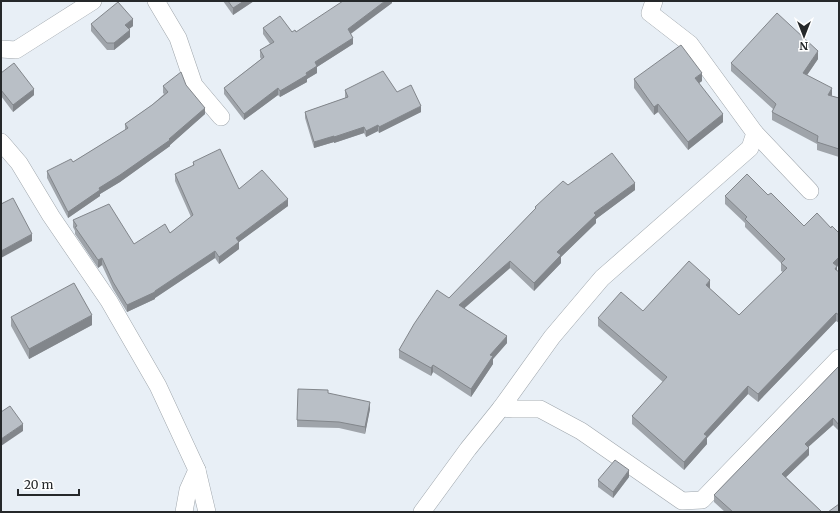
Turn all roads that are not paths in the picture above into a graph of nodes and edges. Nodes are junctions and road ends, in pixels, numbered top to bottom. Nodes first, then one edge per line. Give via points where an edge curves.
1 (94, 1) edge
2 (156, 1) edge
3 (654, 1) edge
4 (1, 49) edge
5 (221, 117) dead end
6 (755, 133) junction
7 (1, 142) edge
8 (810, 191) dead end
9 (839, 358) edge
10 (501, 408) junction
11 (197, 470) junction
12 (184, 512) edge
13 (206, 512) edge
14 (422, 512) edge

1 - 4 street via 16,50
2 - 5 street via 178,38 194,85
3 - 6 street via 650,13 690,44
6 - 8 street
6 - 10 street via 750,148 602,278 552,337
7 - 11 street via 19,163 51,216 109,301 158,386
9 - 10 street via 702,500 682,501 581,431 540,409
10 - 14 street
11 - 12 street via 188,490
11 - 13 street

